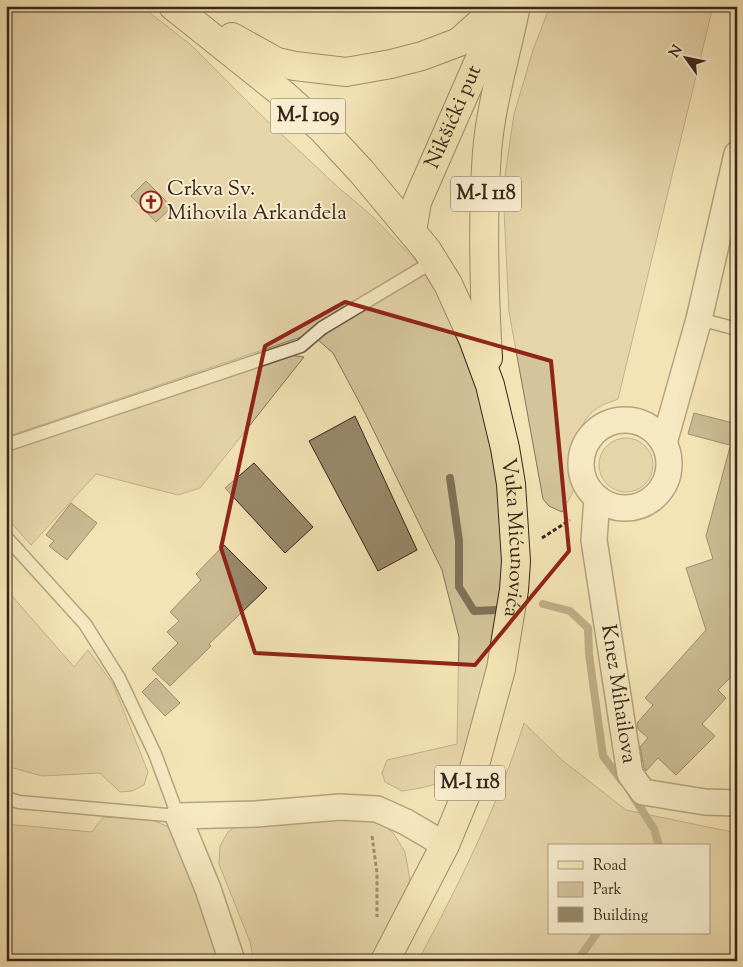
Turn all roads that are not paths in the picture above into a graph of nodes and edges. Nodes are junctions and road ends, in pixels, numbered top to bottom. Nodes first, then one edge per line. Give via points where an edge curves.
1 (499, 6) edge
2 (507, 6) edge
3 (516, 6) edge
4 (180, 12) edge
5 (737, 154) edge
6 (412, 231) junction
7 (434, 261) junction
8 (699, 319) junction
9 (737, 329) edge
10 (490, 385) junction
11 (664, 443) junction
12 (6, 445) edge
13 (596, 504) junction
14 (6, 537) edge
15 (6, 798) edge
16 (737, 803) edge
17 (178, 816) junction
18 (446, 845) junction
19 (232, 961) edge
20 (385, 961) edge

1 - 4 main road via 459,42 406,60 346,72 277,62
2 - 6 main road, Nikšićki put / M-I 118 via 436,157 417,202
3 - 10 main road, M-I 118 via 487,152 484,275
4 - 6 main road, M-I 109 via 322,129
5 - 8 street
6 - 7 main road, Vuka Mićunovića / M-I 118
7 - 10 main road, Vuka Mićunovića / M-I 118 via 462,314
7 - 12 lane via 322,328 301,346
8 - 9 lane
8 - 11 street
10 - 18 main road, Vuka Mićunovića / M-I 118 via 511,484 516,561 514,590 502,669 469,787
11 - 13 street via 668,472 663,486 653,498 640,506 625,508
11 - 13 street via 644,424 630,420 603,425 585,445 581,459 582,473
13 - 16 street, Knez Mihailova via 594,540 630,774 643,792 705,802
14 - 17 lane via 85,624 120,678 155,754
15 - 17 lane via 19,802
17 - 18 street via 340,807 377,809
17 - 19 street
18 - 20 main road, Vuka Mićunovića / M-I 118

